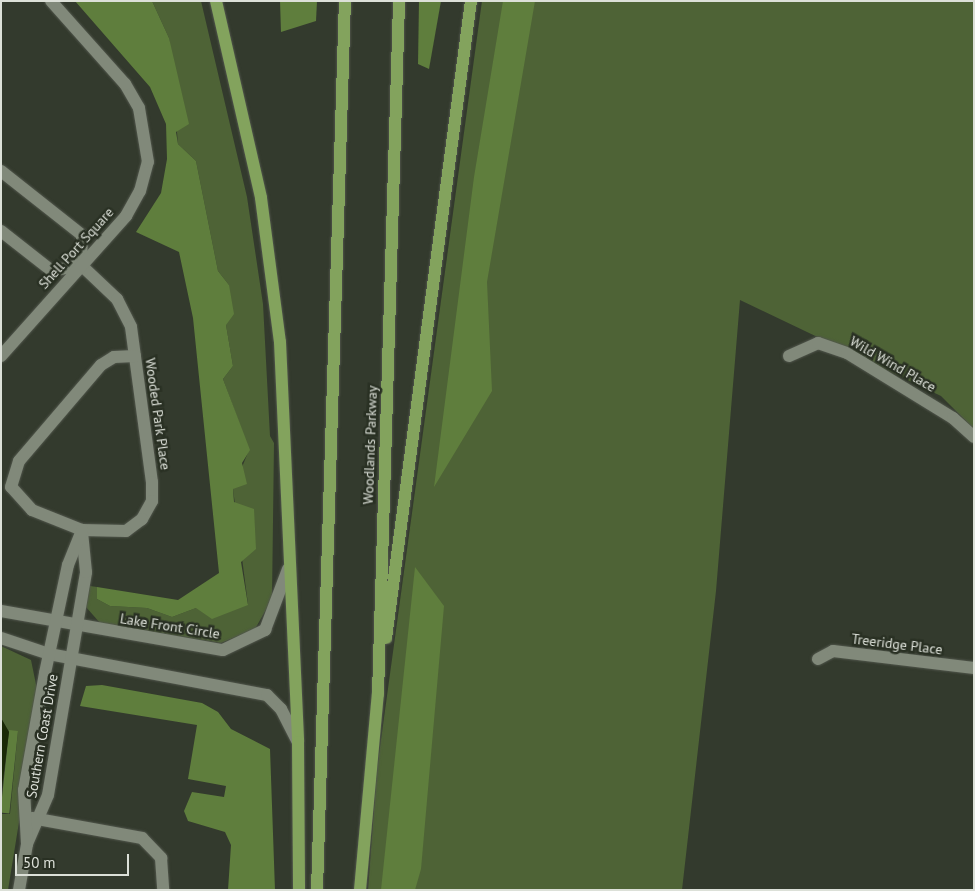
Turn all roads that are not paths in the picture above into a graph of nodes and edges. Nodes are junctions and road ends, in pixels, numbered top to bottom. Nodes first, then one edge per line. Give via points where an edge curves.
1 (51, 1) edge
2 (216, 1) edge
3 (345, 1) edge
4 (399, 1) edge
5 (471, 1) edge
6 (1, 171) edge
7 (1, 231) edge
8 (81, 265) junction
9 (1, 356) edge
10 (135, 356) junction
11 (789, 356) dead end
12 (974, 437) edge
13 (6, 488) edge
14 (82, 530) junction
15 (288, 569) junction
16 (1, 611) edge
17 (55, 623) junction
18 (77, 627) junction
19 (1, 638) edge
20 (49, 654) junction
21 (71, 659) junction
22 (818, 660) dead end
23 (974, 668) edge
24 (378, 694) junction
25 (298, 742) junction
26 (23, 816) junction
27 (40, 820) junction
28 (26, 844) junction
29 (19, 890) edge
30 (163, 890) edge
31 (299, 890) edge
32 (317, 890) edge
33 (360, 890) edge

1 - 8 street, Shell Port Square via 125,84 139,108 147,135 148,162 140,191 126,216
2 - 15 main road via 272,265 280,342
3 - 32 main road
4 - 24 main road, Woodlands Parkway
5 - 24 main road
6 - 8 street via 82,235
7 - 8 street via 52,272
8 - 9 street, Shell Port Square
8 - 10 street, Wooded Park Place via 117,300 131,327
10 - 13 street via 114,356 101,365 19,461
10 - 14 street, Wooded Park Place via 152,501 142,519 126,531
11 - 12 street, Wild Wind Place via 818,343 847,353 953,418
13 - 14 street via 32,510
14 - 17 street, Southern Coast Drive via 68,565
14 - 18 street, Southern Coast Drive via 86,572
15 - 18 street, Lake Front Circle via 265,630 238,647 206,649
15 - 25 main road
16 - 17 street, Lake Front Circle
17 - 18 street, Lake Front Circle
17 - 20 street, Southern Coast Drive
18 - 21 street, Southern Coast Drive
19 - 20 street
20 - 21 street
20 - 26 street, Southern Coast Drive
21 - 25 street via 267,695 281,709
21 - 27 street, Southern Coast Drive via 48,794
22 - 23 street, Treeridge Place via 832,651
24 - 33 main road, Woodlands Parkway
25 - 31 main road
26 - 27 street
26 - 28 street, Southern Coast Drive
27 - 28 street, Southern Coast Drive
27 - 30 street via 142,838 162,858
28 - 29 street, Southern Coast Drive

